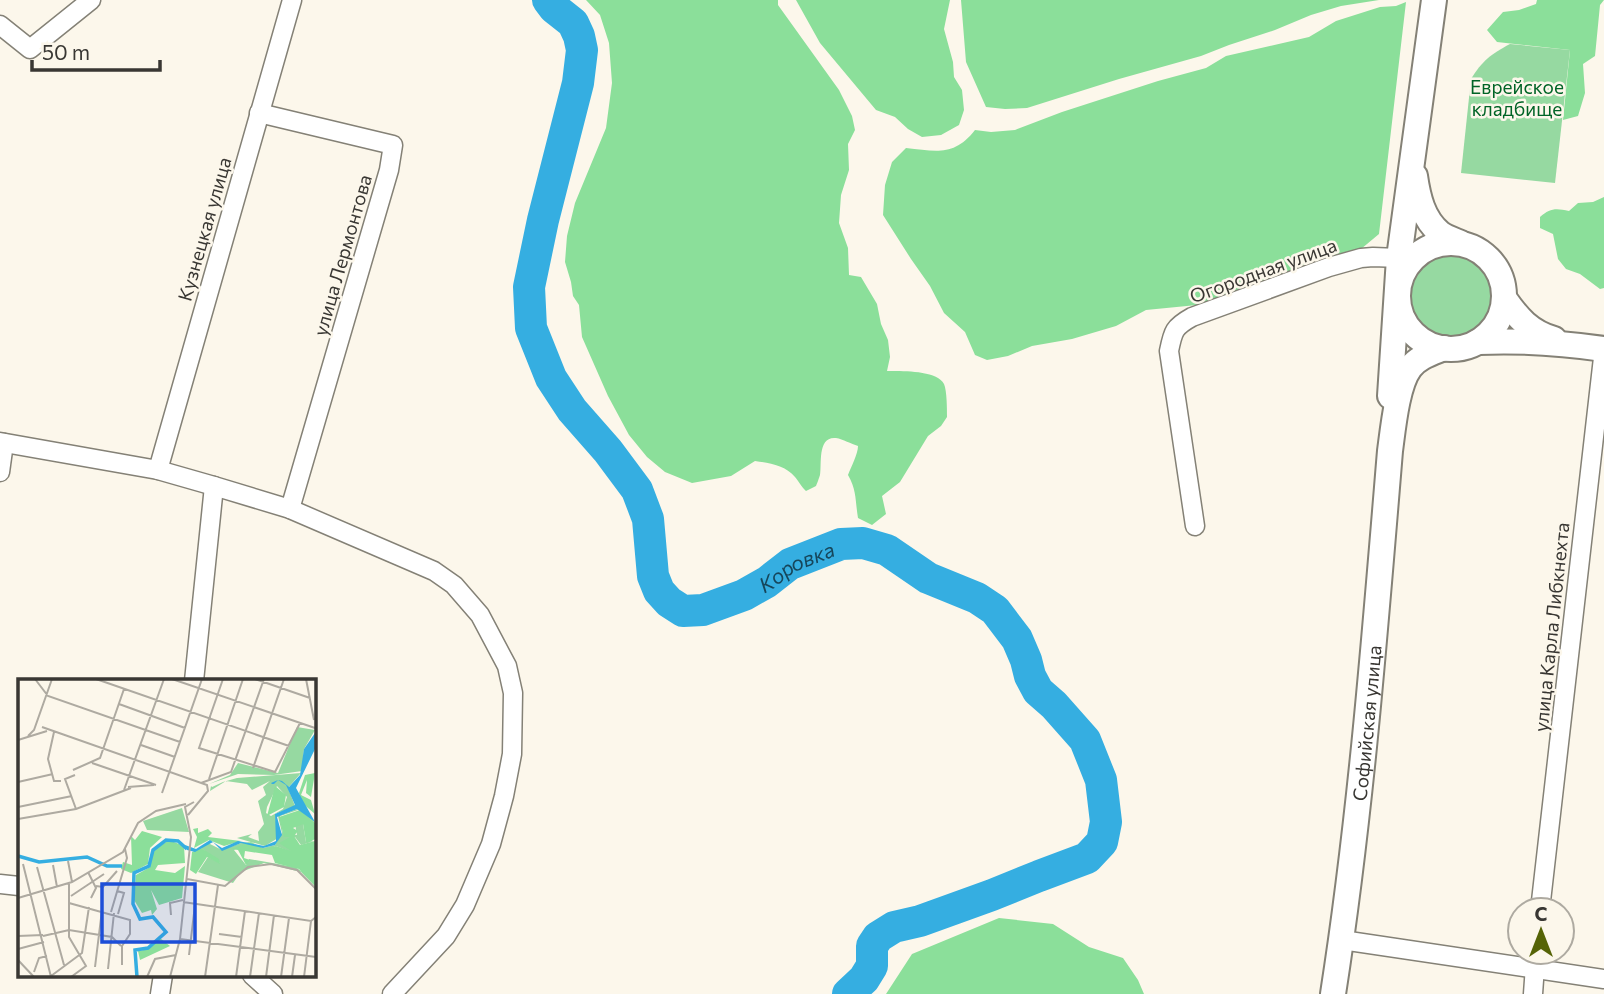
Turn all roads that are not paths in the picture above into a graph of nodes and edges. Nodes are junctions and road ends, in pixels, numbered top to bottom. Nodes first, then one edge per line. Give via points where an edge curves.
1 (91, 0) edge
2 (292, 0) edge
3 (1434, 0) edge
4 (0, 25) edge
5 (259, 113) junction
6 (1411, 159) junction
7 (1461, 243) junction
8 (1399, 258) junction
9 (1397, 295) junction
10 (1504, 298) junction
11 (1478, 342) junction
12 (1576, 345) junction
13 (1444, 348) junction
14 (1604, 349) edge
15 (2, 442) edge
16 (1390, 451) junction
17 (158, 470) junction
18 (0, 472) edge
19 (214, 486) junction
20 (290, 509) junction
21 (1195, 526) dead end
22 (194, 679) edge
23 (0, 884) edge
24 (18, 886) edge
25 (1543, 896) edge
26 (1342, 940) junction
27 (1506, 958) edge
28 (1535, 966) edge
29 (1554, 966) edge
30 (163, 976) edge
31 (253, 976) edge
32 (1604, 979) edge
33 (160, 994) edge
34 (273, 994) edge
35 (392, 994) edge
36 (1334, 994) edge
37 (1533, 994) edge

1 - 4 street via 30,49
2 - 5 street, Кузнецкая улица
3 - 6 main road, Софийская улица
5 - 17 street, Кузнецкая улица
5 - 20 street, улица Лермонтова via 393,145
6 - 7 main road, Софийская улица via 1426,217 1441,234
6 - 8 main road, Софийская улица
7 - 9 main road via 1437,244 1417,254 1402,273
7 - 10 main road via 1489,258 1501,277
8 - 9 main road, Софийская улица
8 - 21 street, Огородная улица via 1361,258 1329,267 1177,325 1170,351
9 - 13 main road via 1410,331 1426,343
9 - 16 main road, Софийская улица
10 - 11 main road via 1493,328
10 - 12 main road via 1530,329
11 - 12 main road
11 - 13 main road
12 - 14 main road
13 - 16 main road, Софийская улица via 1424,356 1406,375
14 - 25 street, улица Карла Либкнехта
15 - 17 street
15 - 18 street
16 - 26 main road, Софийская улица
17 - 19 street
19 - 20 street
19 - 22 street
20 - 35 street via 434,571 454,585 480,615 507,666 513,693 512,754 491,844 446,936
23 - 24 street
26 - 27 street
26 - 36 main road, Софийская улица
28 - 37 street
29 - 32 street
30 - 33 street
31 - 34 street

